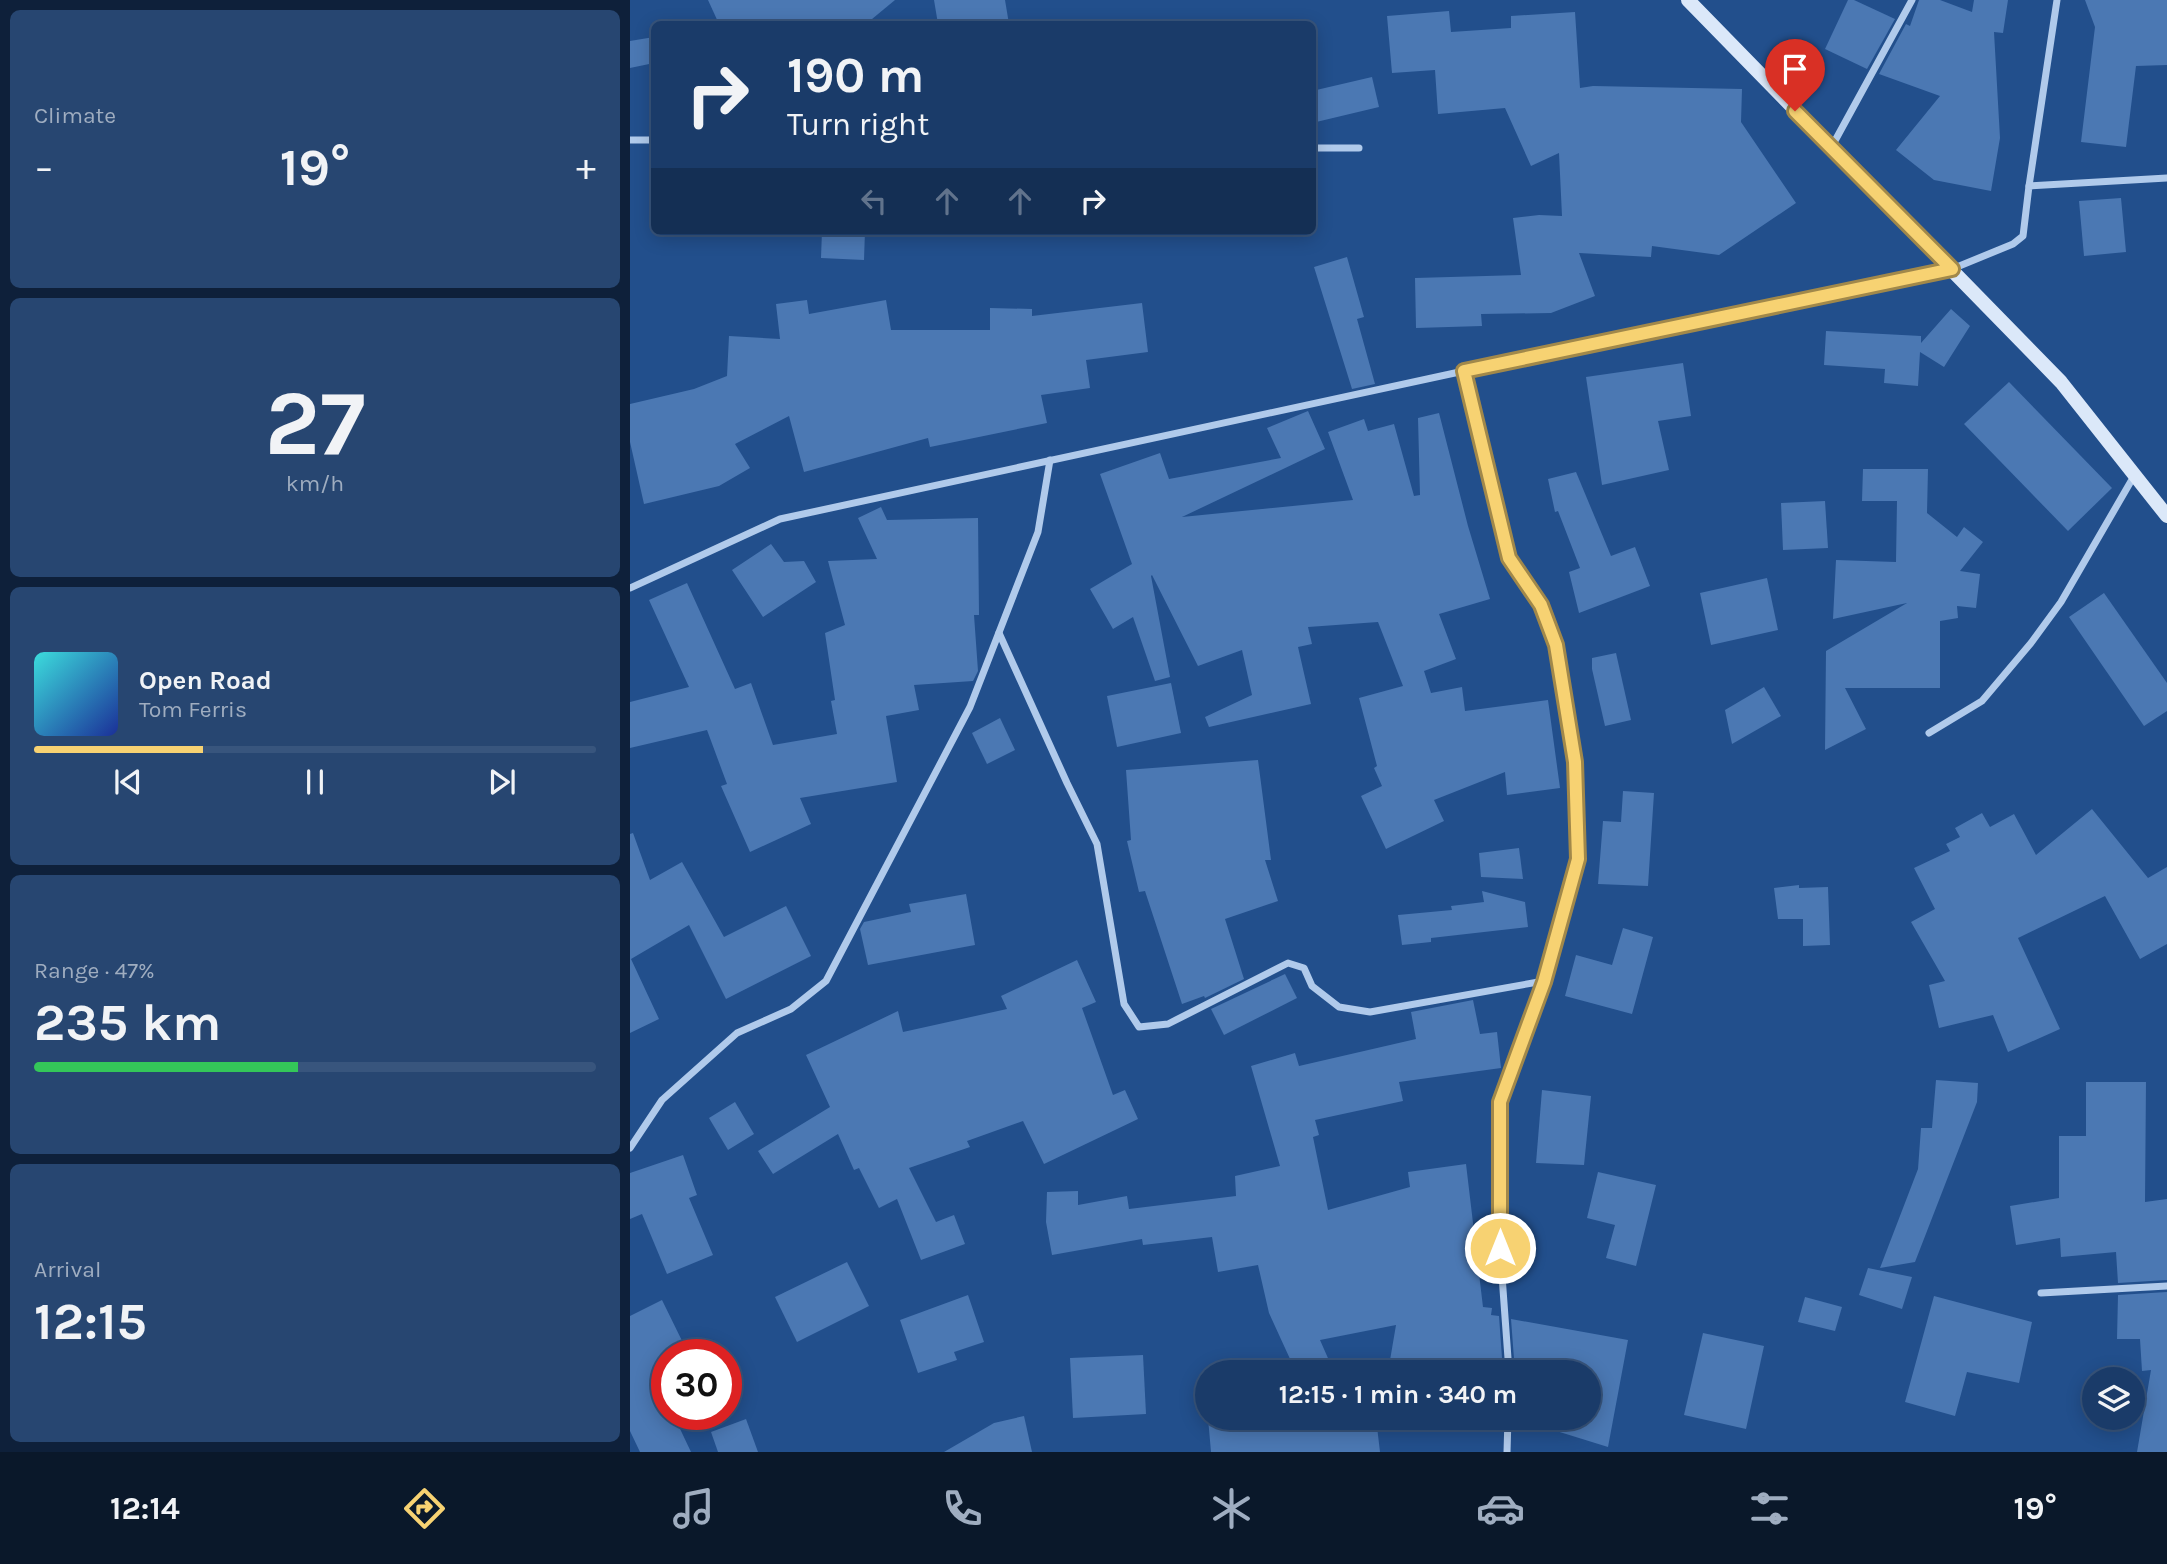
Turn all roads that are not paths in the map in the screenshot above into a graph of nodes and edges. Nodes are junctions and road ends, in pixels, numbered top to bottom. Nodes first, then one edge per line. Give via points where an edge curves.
1 (1688, 0) edge
2 (1912, 0) edge
3 (2057, 0) edge
4 (630, 140) edge
5 (651, 140) edge
6 (1316, 148) edge
7 (1359, 148) dead end
8 (1830, 148) junction
9 (2167, 178) edge
10 (2029, 186) junction
11 (1952, 269) junction
12 (1464, 371) junction
13 (1050, 460) junction
14 (2135, 475) junction
15 (2167, 516) edge
16 (630, 588) edge
17 (999, 633) junction
18 (1929, 733) dead end
19 (1544, 982) junction
20 (630, 1148) edge
21 (2167, 1286) edge
22 (2041, 1293) dead end
23 (1508, 1360) edge
24 (1508, 1430) edge
25 (1507, 1452) edge

1 - 8 street
2 - 8 street
3 - 10 street
4 - 5 street
6 - 7 street
8 - 11 street
9 - 10 street
10 - 11 street via 2023,236
11 - 12 street
11 - 14 street via 2061,382
12 - 13 street
12 - 19 street via 1509,558 1541,605 1556,645 1575,762 1578,859
13 - 16 street via 780,519
13 - 17 street via 1038,532
14 - 15 street
14 - 18 street via 2061,602 2031,643 1982,702
17 - 19 street via 1097,844 1124,1004 1139,1027 1168,1024 1288,963 1304,968 1312,986 1339,1007 1370,1012
17 - 20 street via 970,707 826,981 791,1009 737,1033 662,1100
19 - 23 street via 1500,1102 1500,1248
21 - 22 street
24 - 25 street

